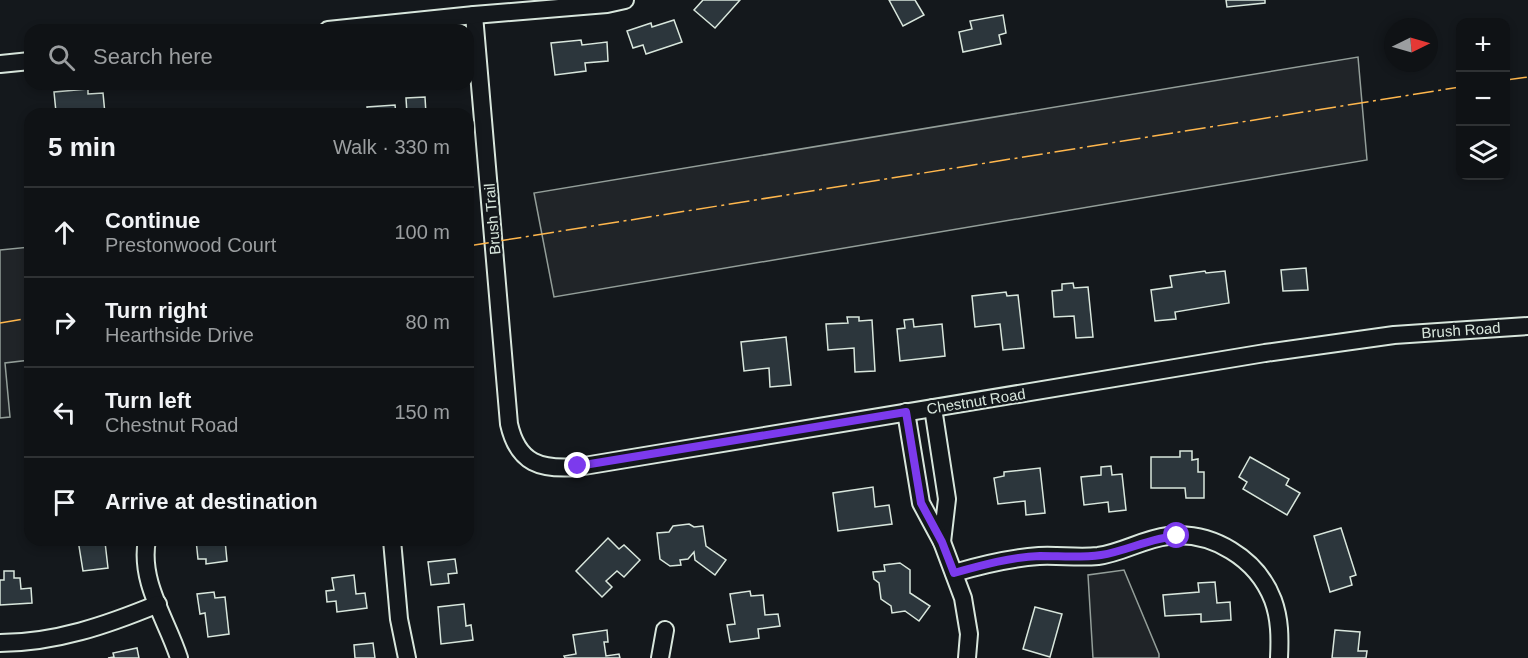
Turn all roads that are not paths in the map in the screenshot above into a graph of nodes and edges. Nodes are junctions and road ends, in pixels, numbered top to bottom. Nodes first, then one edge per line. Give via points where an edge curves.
1 (625, 0) edge
2 (474, 15) junction
3 (386, 24) edge
4 (24, 62) edge
5 (0, 64) edge
6 (1528, 326) edge
7 (1394, 335) joint
8 (933, 408) junction
9 (906, 412) junction
10 (509, 424) joint
11 (942, 542) junction
12 (147, 546) edge
13 (393, 546) edge
14 (954, 573) junction
15 (158, 604) junction
16 (665, 630) dead end
17 (0, 643) edge
18 (179, 658) edge
19 (407, 658) edge
20 (660, 658) edge
21 (968, 658) edge
22 (1279, 658) edge

1 - 2 street
2 - 3 street
2 - 10 street, Brush Trail
4 - 5 street
6 - 7 street, Brush Road
7 - 8 street, Chestnut Road
8 - 9 street, Chestnut Road
8 - 11 street via 947,499
9 - 10 street, Chestnut Road via 562,468 549,468 528,458 512,437
9 - 11 street via 921,503
11 - 14 street
12 - 15 street via 146,572
13 - 19 street
14 - 21 street via 968,617
14 - 22 street via 1020,558 1101,555 1165,537 1201,538 1241,557 1263,580 1279,624
15 - 17 street via 55,639
15 - 18 street
16 - 20 street

